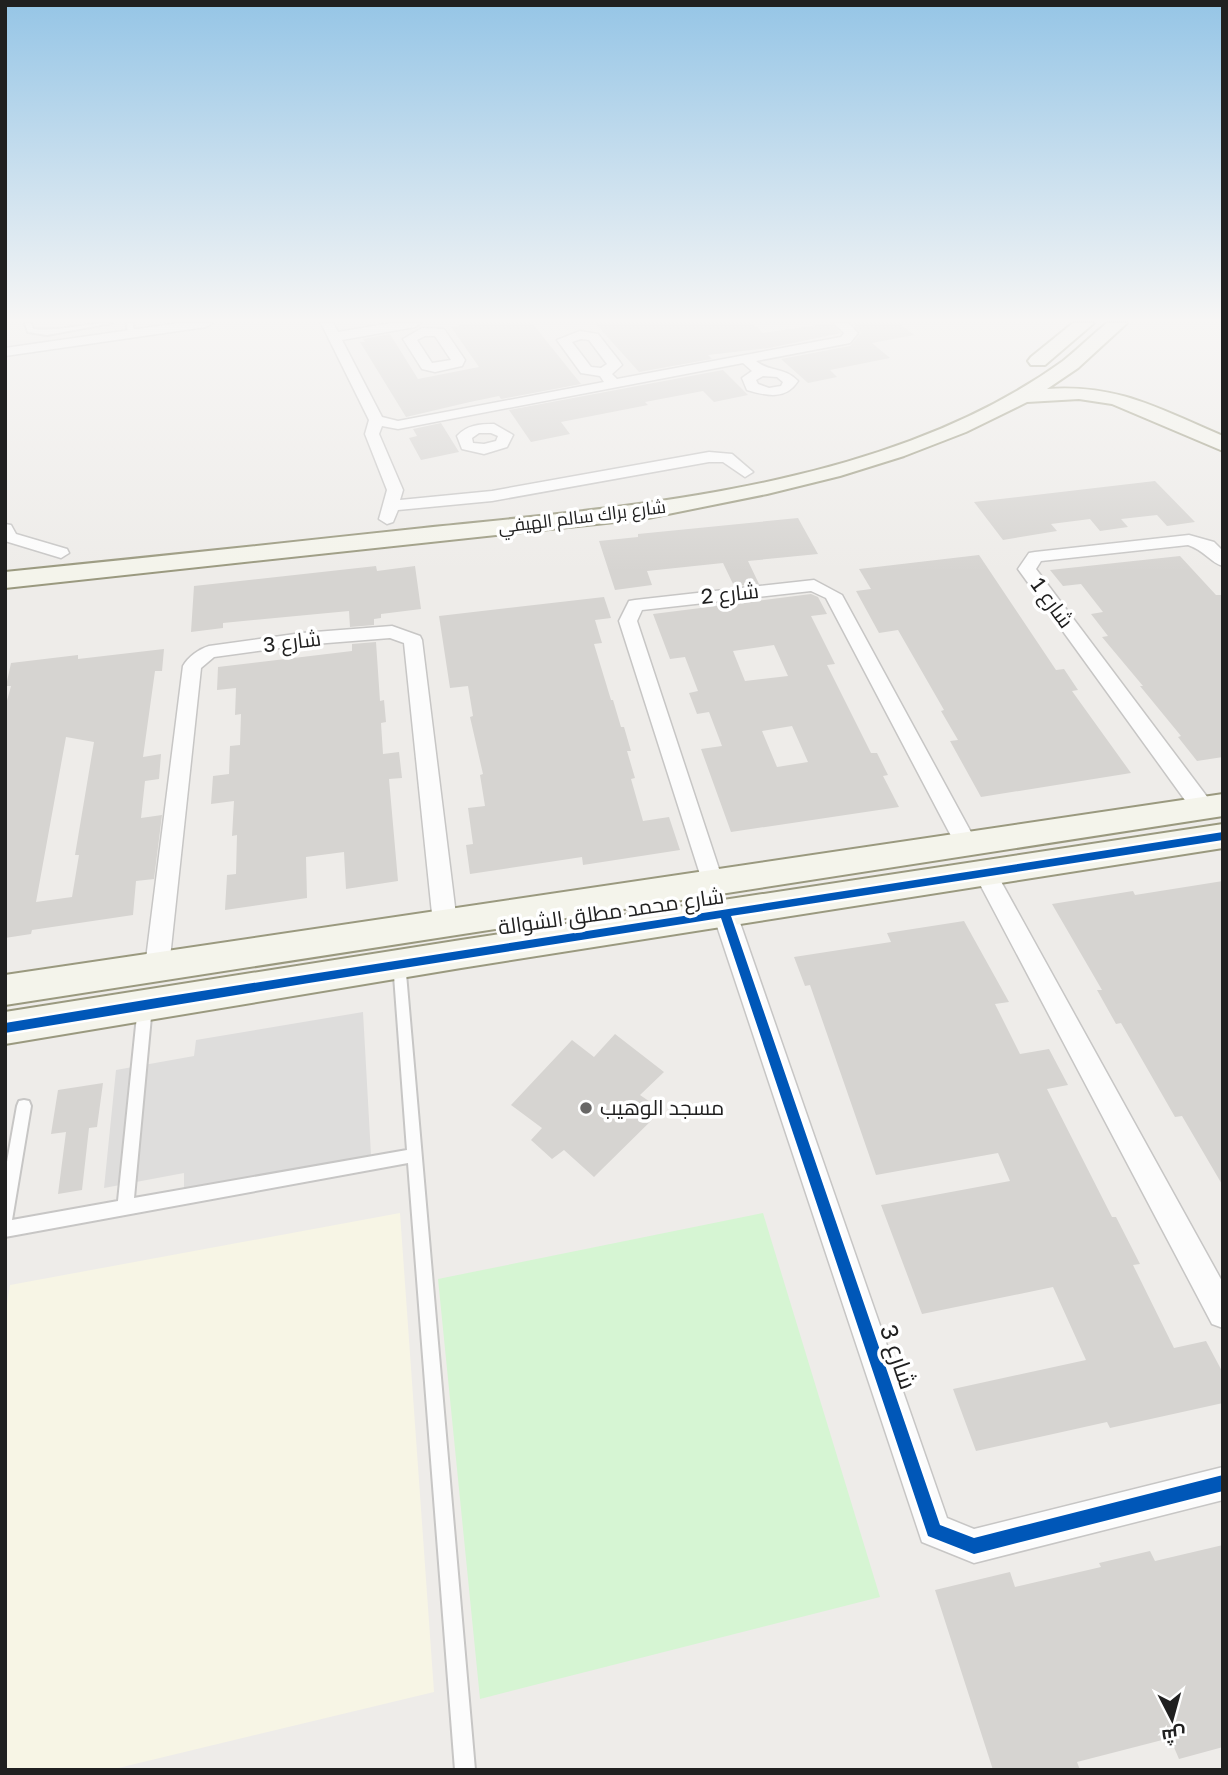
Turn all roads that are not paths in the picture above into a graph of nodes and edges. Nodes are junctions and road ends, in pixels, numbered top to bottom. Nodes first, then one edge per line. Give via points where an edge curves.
1 (369, 406) edge
2 (496, 406) edge
3 (954, 406) edge
4 (1001, 406) edge
5 (1131, 406) edge
6 (1180, 406) edge
7 (466, 413) junction
8 (376, 420) junction
9 (475, 429) dead end
10 (1223, 430) edge
11 (1223, 444) edge
12 (549, 495) junction
13 (502, 517) junction
14 (387, 521) junction
15 (5, 529) edge
16 (61, 553) junction
17 (5, 559) edge
18 (1223, 561) edge
19 (5, 580) edge
20 (1213, 806) edge
21 (1223, 836) edge
22 (976, 859) junction
23 (719, 899) junction
24 (445, 923) junction
25 (399, 962) junction
26 (157, 967) junction
27 (5, 990) edge
28 (145, 1004) junction
29 (5, 1028) edge
30 (24, 1106) dead end
31 (415, 1155) junction
32 (125, 1208) junction
33 (5, 1219) edge
34 (5, 1229) edge
35 (1223, 1313) edge
36 (1223, 1483) edge
37 (465, 1770) edge

1 - 8 street
2 - 7 street
3 - 12 main road, شارع براك سالم الهيفي via 861,442 745,472 677,486
4 - 13 main road, شارع براك سالم الهيفي via 950,431 819,475 732,496 642,512
5 - 11 main road
6 - 10 main road
7 - 8 street via 409,424
7 - 9 street
8 - 14 street via 372,434 395,490
12 - 13 main road, شارع براك سالم الهيفي
12 - 14 street via 492,496
13 - 14 main road, شارع براك سالم الهيفي
14 - 16 main road, شارع براك سالم الهيفي
14 - 19 main road, شارع براك سالم الهيفي
15 - 16 street via 9,537
16 - 17 main road, شارع براك سالم الهيفي
18 - 20 street, شارع 1 via 1208,546 1189,540 1035,557 1027,569
20 - 22 main road, شارع محمد مطلق الشوالة
21 - 22 main road, شارع محمد مطلق الشوالة
22 - 23 main road, شارع محمد مطلق الشوالة
22 - 23 street, شارع 2 via 833,595 814,585 635,605 628,621
22 - 35 street
23 - 24 main road, شارع محمد مطلق الشوالة
23 - 25 main road, شارع محمد مطلق الشوالة
23 - 36 street, شارع 3 via 934,1530 974,1546
24 - 26 main road, شارع محمد مطلق الشوالة
24 - 26 street, شارع 3 via 413,640 392,632 209,652 192,666
25 - 28 main road, شارع محمد مطلق الشوالة
25 - 31 lane
26 - 27 main road, شارع محمد مطلق الشوالة
28 - 29 main road, شارع محمد مطلق الشوالة
28 - 32 lane
30 - 33 lane
31 - 32 lane
31 - 37 lane
32 - 34 lane

